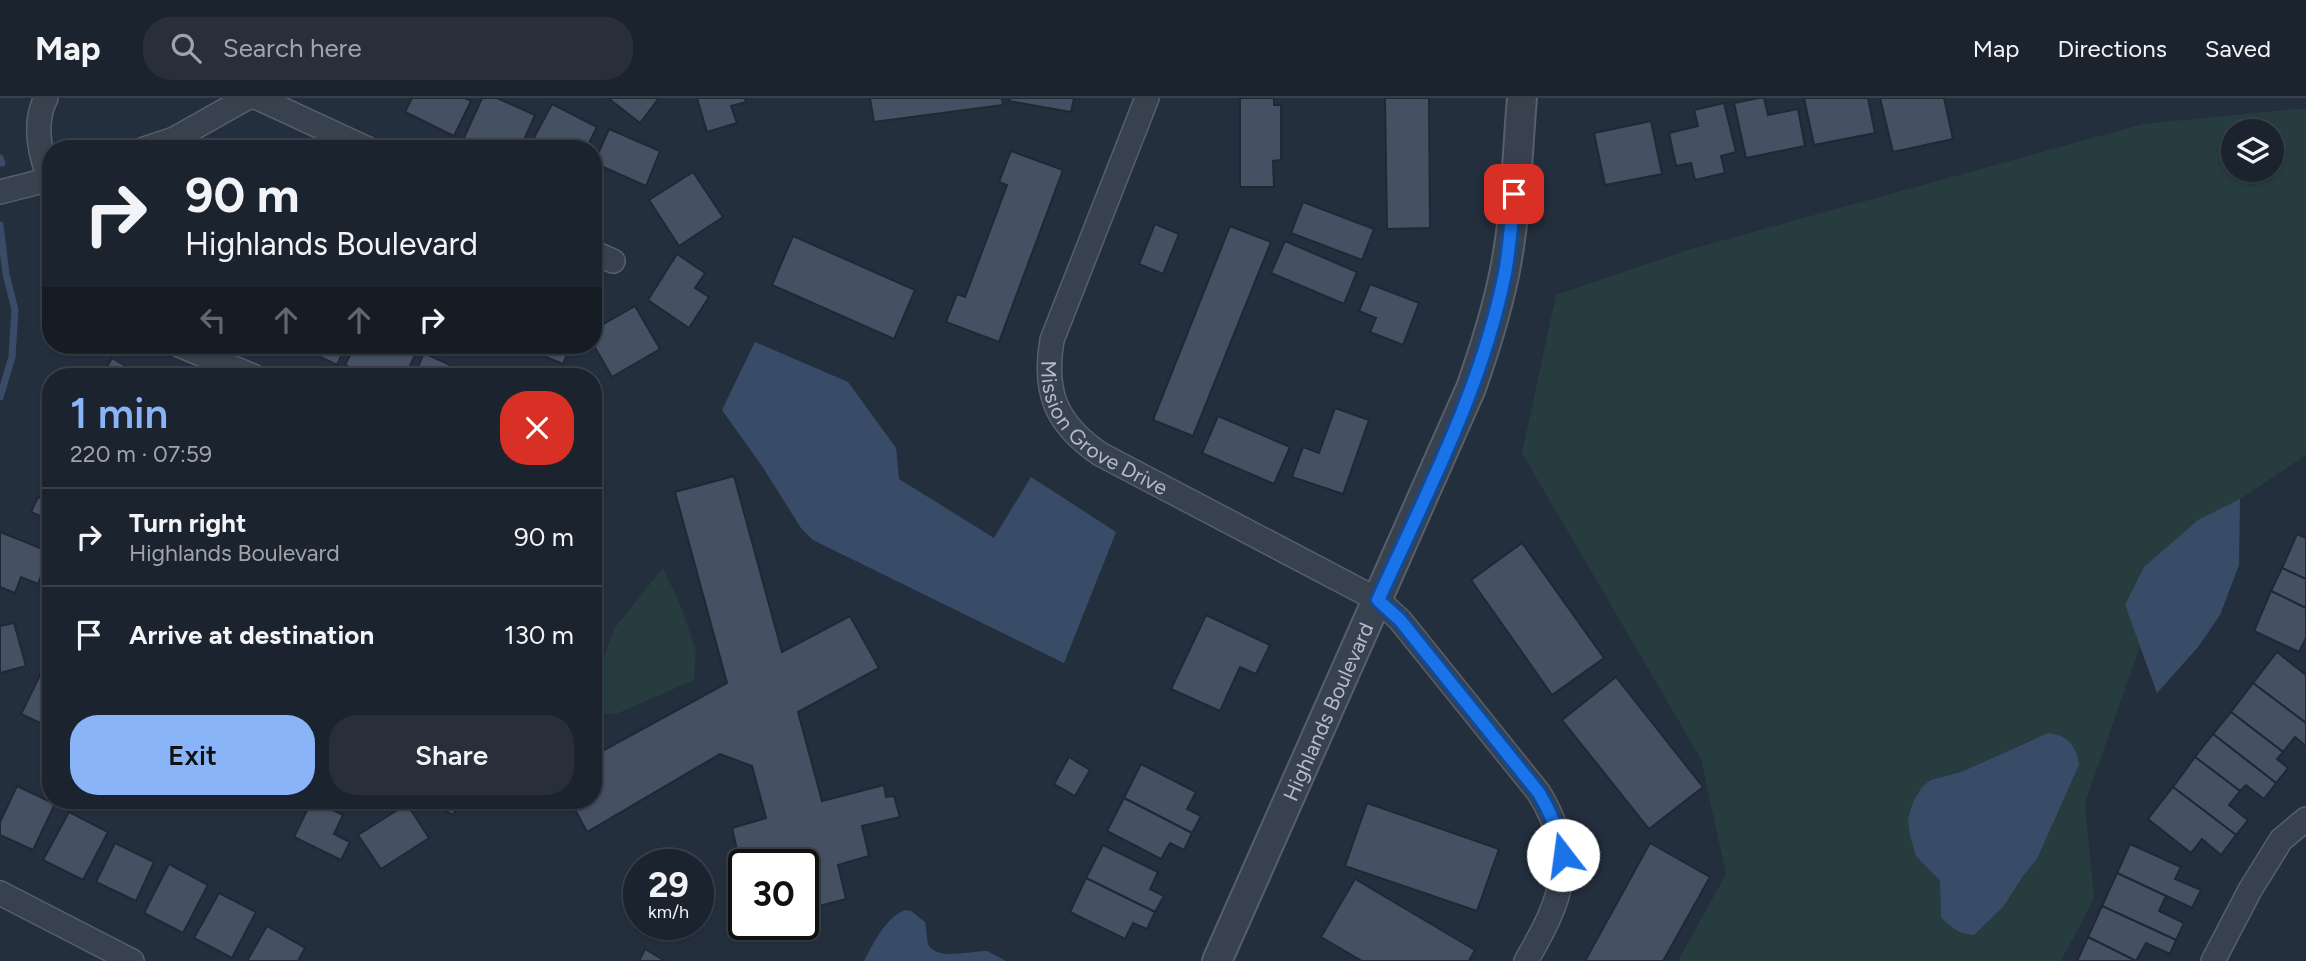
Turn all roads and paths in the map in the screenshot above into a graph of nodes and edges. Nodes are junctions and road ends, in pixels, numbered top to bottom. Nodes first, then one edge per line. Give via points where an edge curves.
1 (46, 98) edge
2 (247, 98) edge
3 (258, 98) edge
4 (1147, 98) edge
5 (1522, 98) edge
6 (171, 140) edge
7 (349, 140) edge
8 (42, 141) edge
9 (42, 183) edge
10 (0, 192) edge
11 (192, 354) edge
12 (210, 367) edge
13 (1378, 600) junction
14 (2306, 818) edge
15 (0, 893) edge
16 (122, 959) edge
17 (1216, 961) edge
18 (1526, 961) edge
19 (2213, 961) edge

1 - 8 street via 38,121
2 - 6 street
3 - 7 street
4 - 13 street, Mission Grove Drive via 1052,340 1049,381 1059,414 1083,443 1100,454
5 - 13 street, Highlands Boulevard via 1510,242 1486,347 1455,429
9 - 10 street
11 - 12 street
13 - 17 street, Highlands Boulevard
13 - 18 street, Mission Grove Drive via 1417,640 1550,811 1563,855 1559,890 1547,925
14 - 19 street via 2281,841
15 - 16 street

